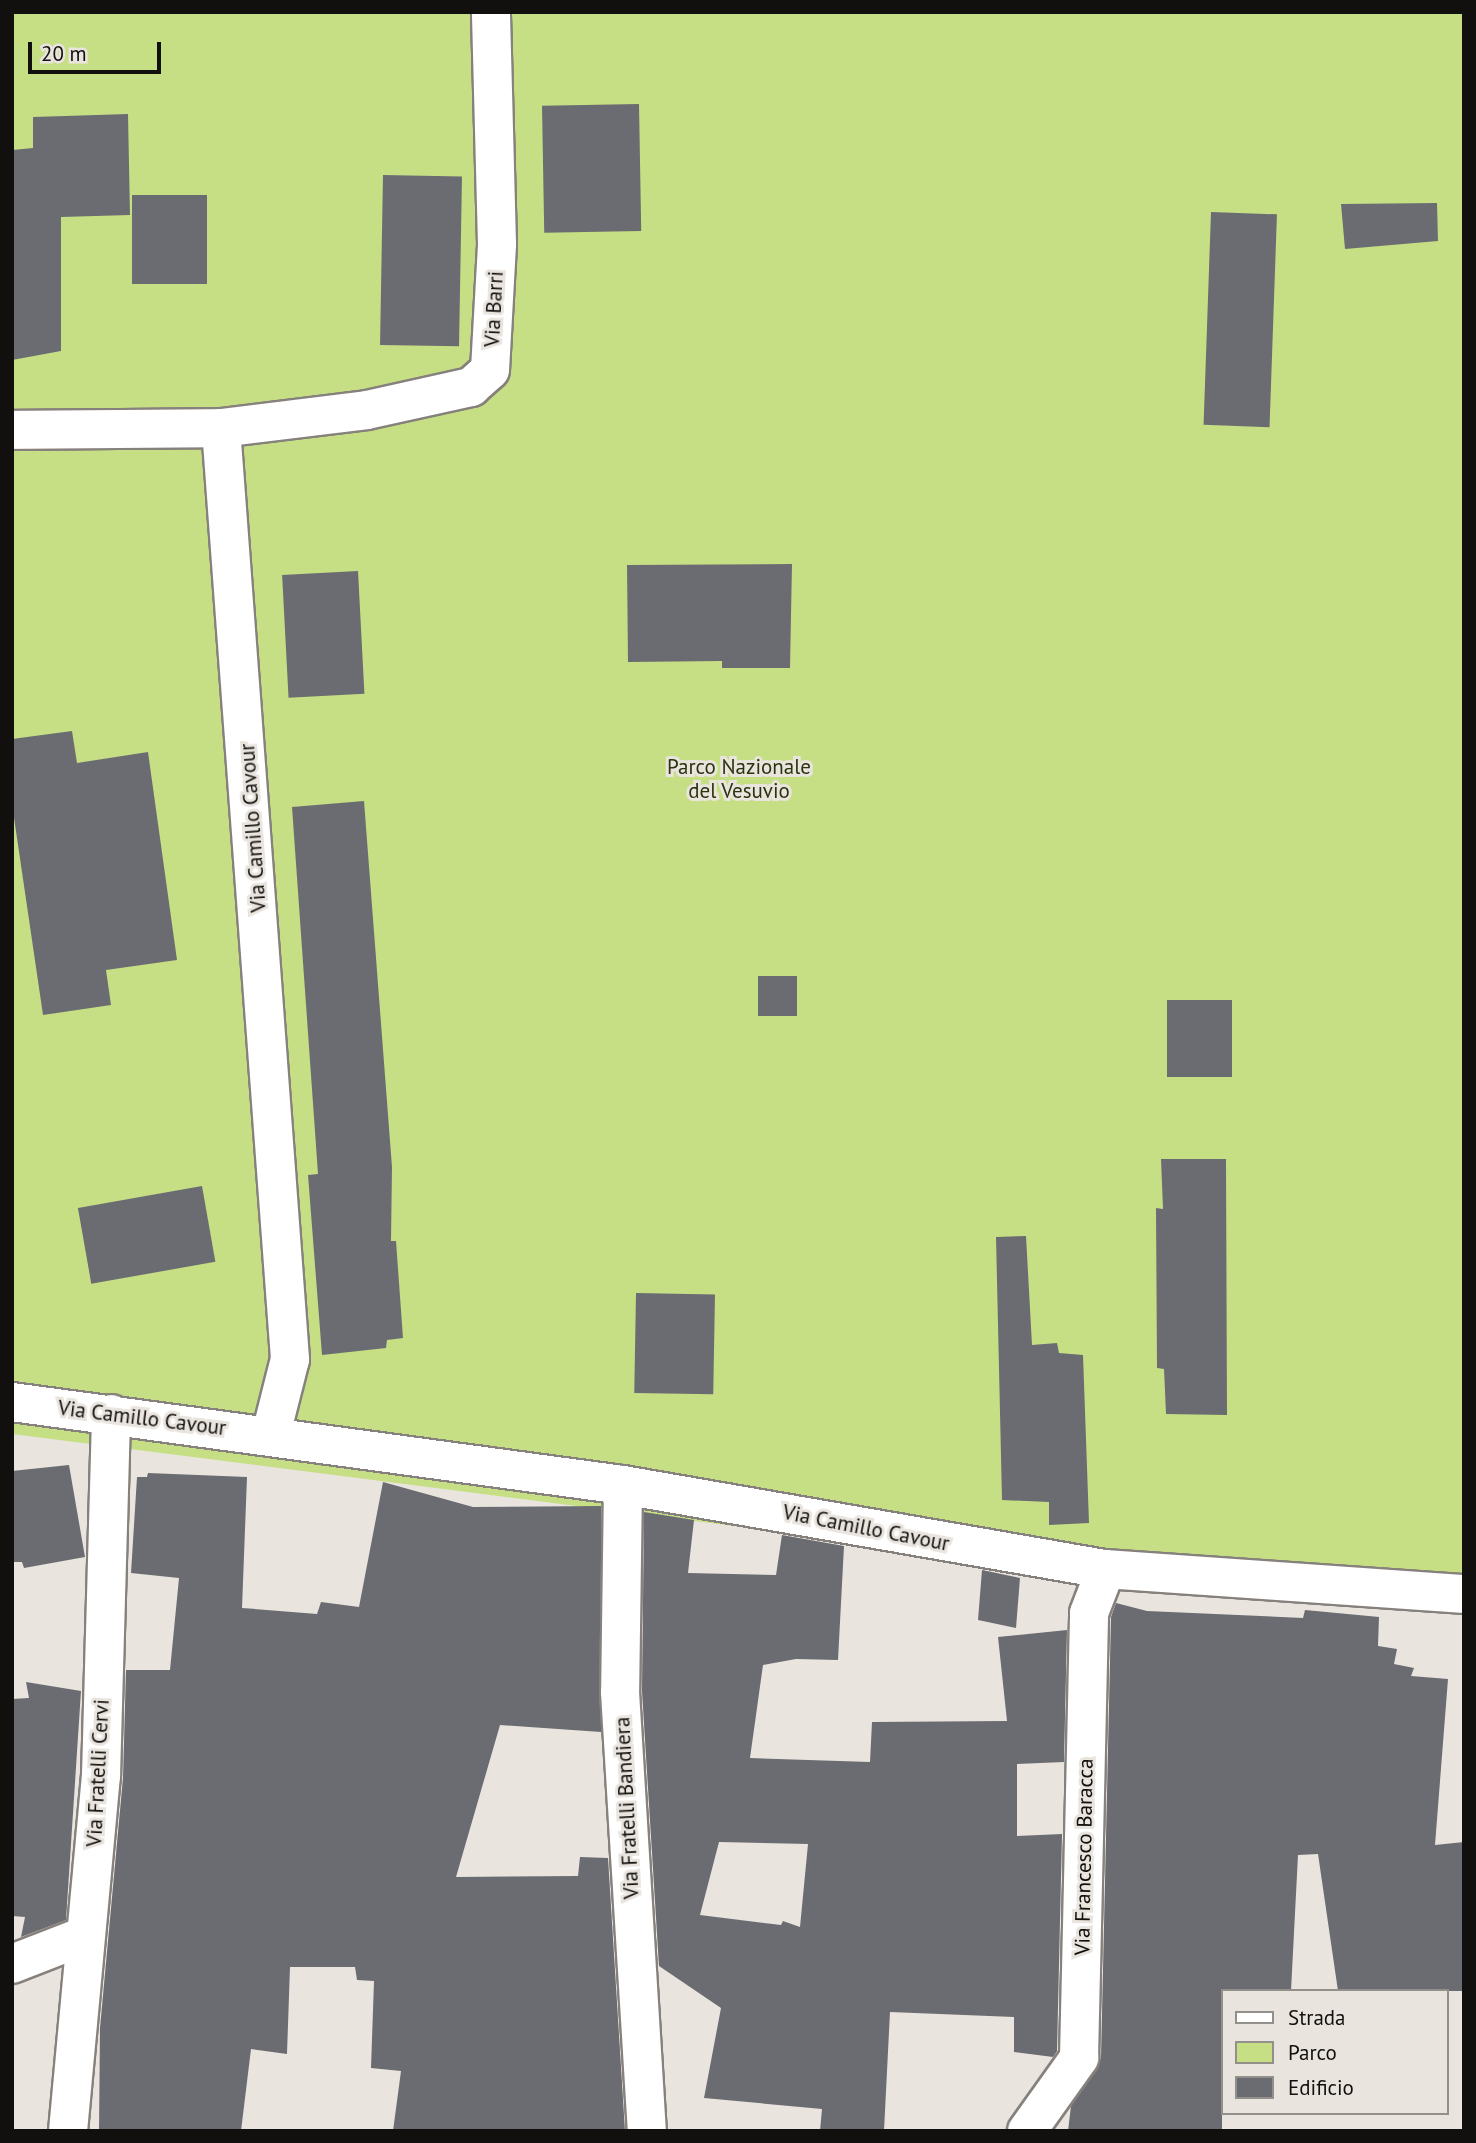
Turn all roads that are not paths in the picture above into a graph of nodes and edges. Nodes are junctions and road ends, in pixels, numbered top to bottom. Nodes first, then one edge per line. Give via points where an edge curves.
1 (491, 12) edge
2 (222, 428) junction
3 (12, 430) edge
4 (12, 1402) edge
5 (111, 1415) junction
6 (271, 1434) junction
7 (624, 1485) junction
8 (1106, 1569) junction
9 (1464, 1594) edge
10 (84, 1936) junction
11 (12, 1964) edge
12 (68, 2131) edge
13 (647, 2131) edge
14 (1027, 2131) edge

1 - 2 street, Via Barri via 497,244 490,370 471,387 380,408
2 - 3 street
2 - 6 street, Via Camillo Cavour via 290,1359
4 - 5 street, Via Camillo Cavour
5 - 6 street, Via Camillo Cavour
5 - 10 street, Via Fratelli Cervi via 101,1776
6 - 7 street, Via Camillo Cavour
7 - 8 street, Via Camillo Cavour
7 - 13 street, Via Fratelli Bandiera via 620,1692
8 - 9 street, Via Camillo Cavour
8 - 14 street, Via Francesco Baracca via 1089,1613 1079,2058
10 - 11 street
10 - 12 street, Via Fratelli Cervi

